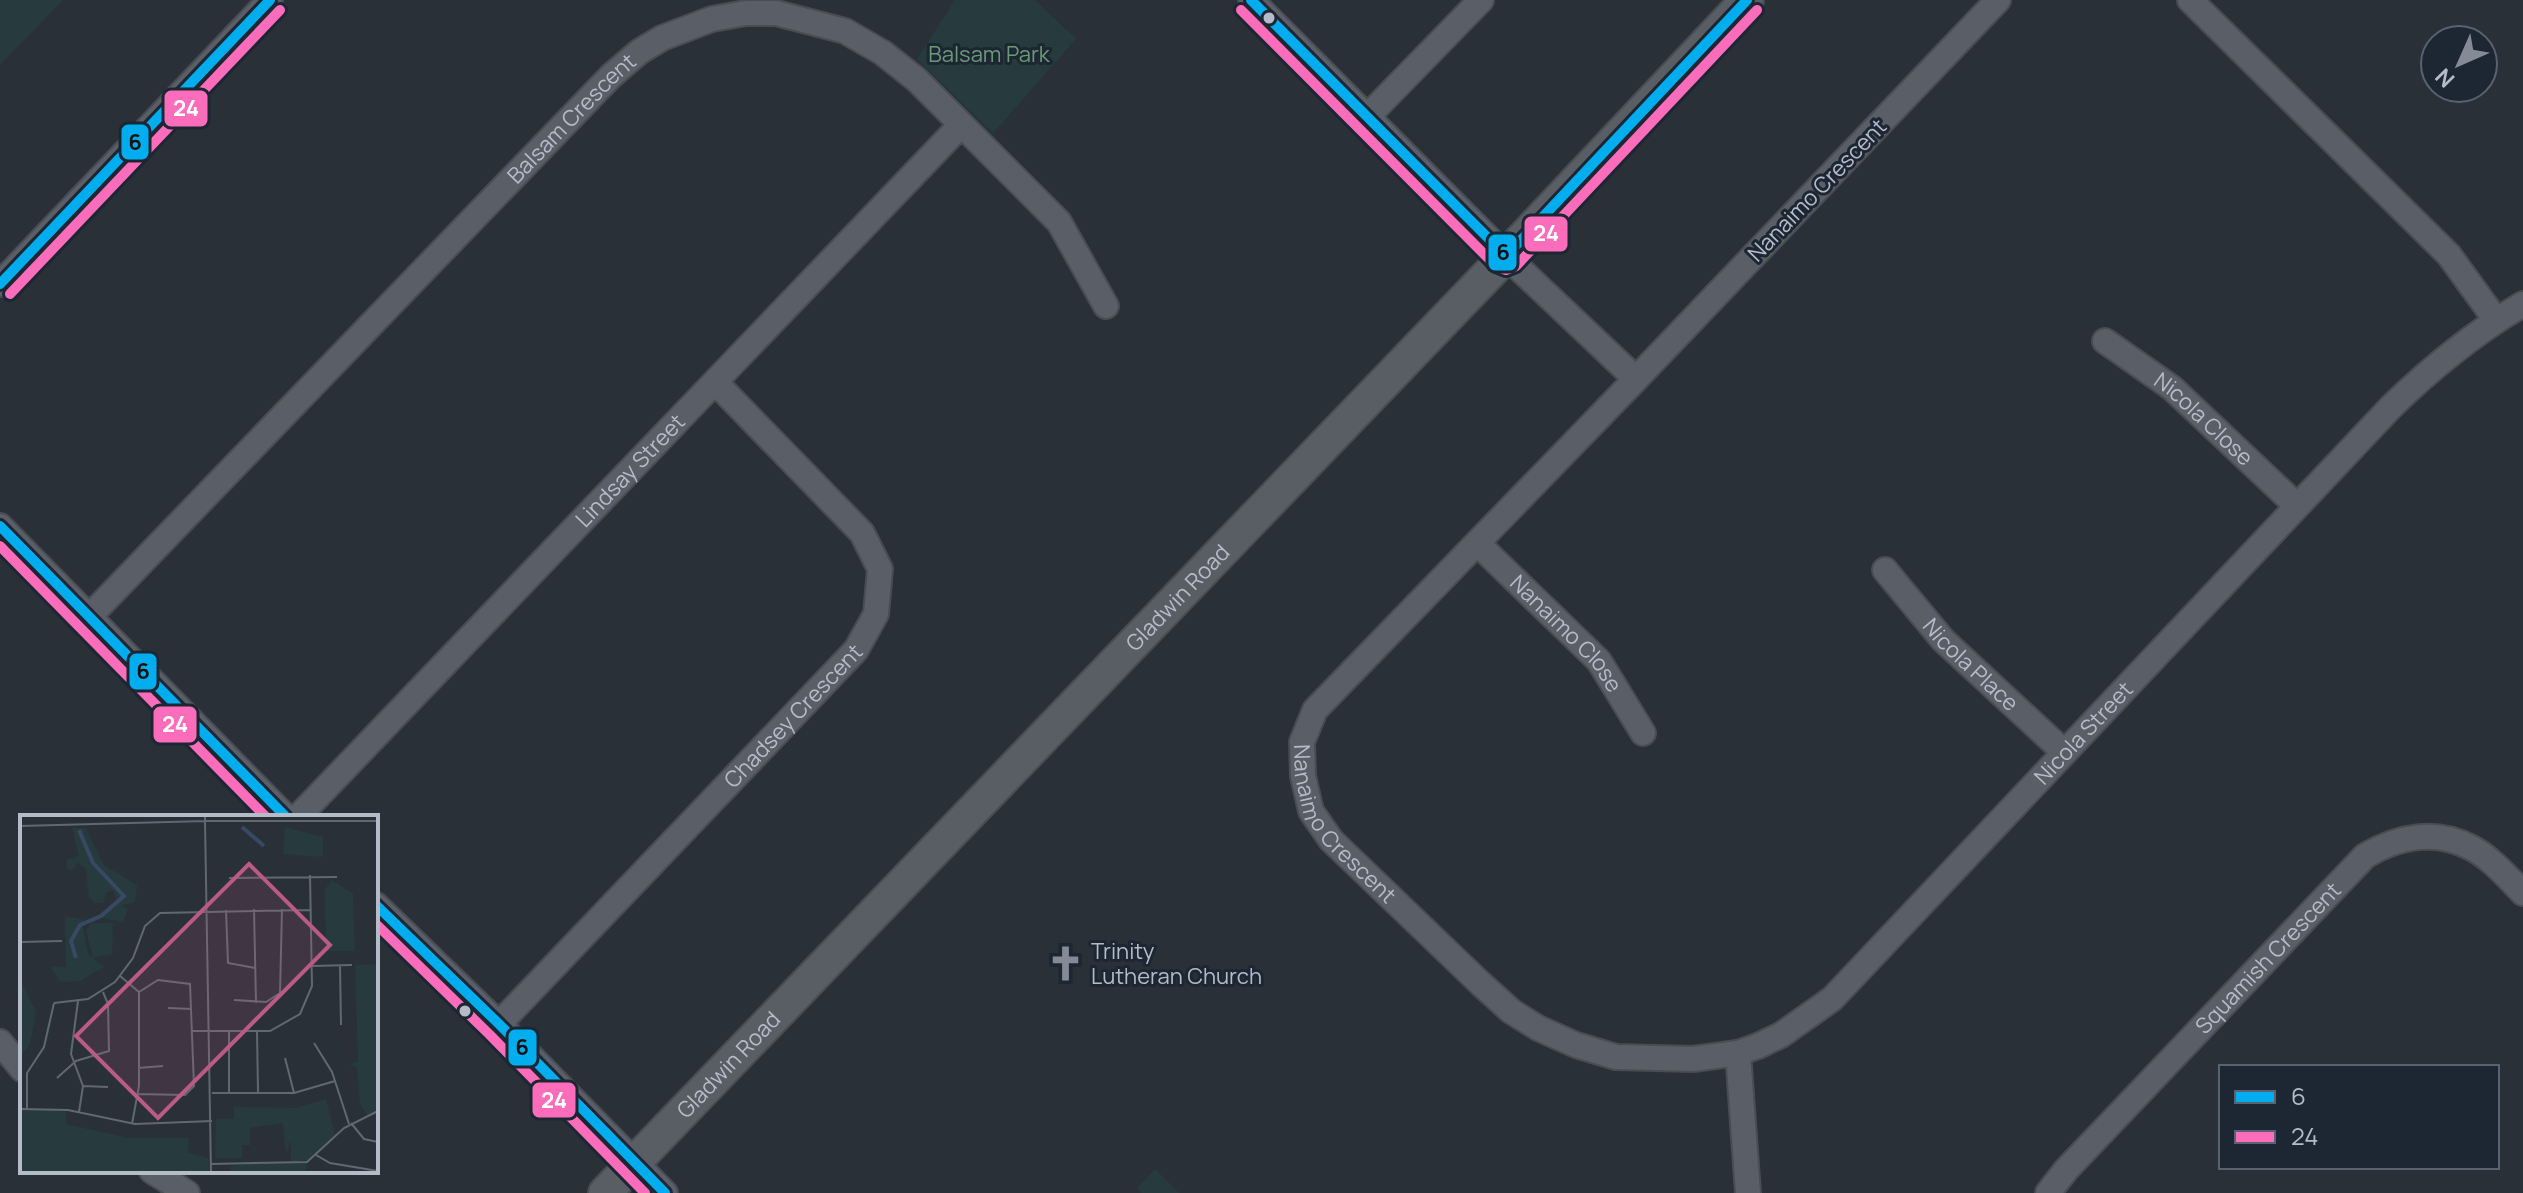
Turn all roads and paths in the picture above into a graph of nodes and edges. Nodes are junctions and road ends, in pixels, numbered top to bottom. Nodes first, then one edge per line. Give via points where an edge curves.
1 (270, 0) edge
2 (1251, 0) edge
3 (1481, 0) edge
4 (1747, 0) edge
5 (1998, 0) edge
6 (2190, 0) edge
7 (1366, 118) junction
8 (961, 125) junction
9 (1506, 256) junction
10 (0, 284) edge
11 (2523, 304) edge
12 (1106, 306) dead end
13 (2496, 320) junction
14 (2105, 341) dead end
15 (1636, 379) junction
16 (716, 383) junction
17 (2297, 506) junction
18 (0, 526) edge
19 (1478, 544) junction
20 (1885, 570) dead end
21 (89, 617) junction
22 (1643, 733) dead end
23 (2064, 752) junction
24 (284, 815) edge
25 (300, 815) edge
26 (2523, 893) edge
27 (378, 907) edge
28 (499, 1024) junction
29 (0, 1042) edge
30 (1738, 1053) junction
31 (20, 1067) edge
32 (634, 1163) junction
33 (155, 1173) edge
34 (187, 1193) edge
35 (605, 1193) edge
36 (665, 1193) edge
37 (1748, 1193) edge
38 (2048, 1193) edge

1 - 10 street
2 - 7 street
3 - 7 street
4 - 9 main road, Gladwin Road
5 - 15 street, Nanaimo Crescent
6 - 13 street via 2449,255
7 - 9 street
8 - 12 street, Balsam Crescent via 1059,222
8 - 16 street, Lindsay Street
8 - 21 street, Balsam Crescent via 917,80 845,31 776,13 746,13 662,38 611,76
9 - 15 street
9 - 32 main road, Gladwin Road
11 - 13 street, Nicola Street
13 - 17 street, Nicola Street via 2423,376
14 - 17 street, Nicola Close via 2172,388
15 - 19 street, Nanaimo Crescent
16 - 25 street, Lindsay Street
16 - 28 street, Chadsey Crescent via 862,533 880,569 876,614 856,650
17 - 23 street, Nicola Street
18 - 21 street
19 - 22 street, Nanaimo Close via 1599,661
19 - 30 street, Nanaimo Crescent via 1315,710 1302,742 1311,811 1331,840 1468,972 1538,1028 1616,1057 1693,1059
20 - 23 street, Nicola Place via 1943,640
21 - 24 street
23 - 30 street, Nicola Street via 1832,999 1781,1035
26 - 38 street, Squamish Crescent via 2472,848 2442,838 2415,836 2365,856
27 - 28 street
28 - 32 street
29 - 31 street
30 - 37 street
32 - 35 main road, Gladwin Road
32 - 36 street
33 - 34 street

